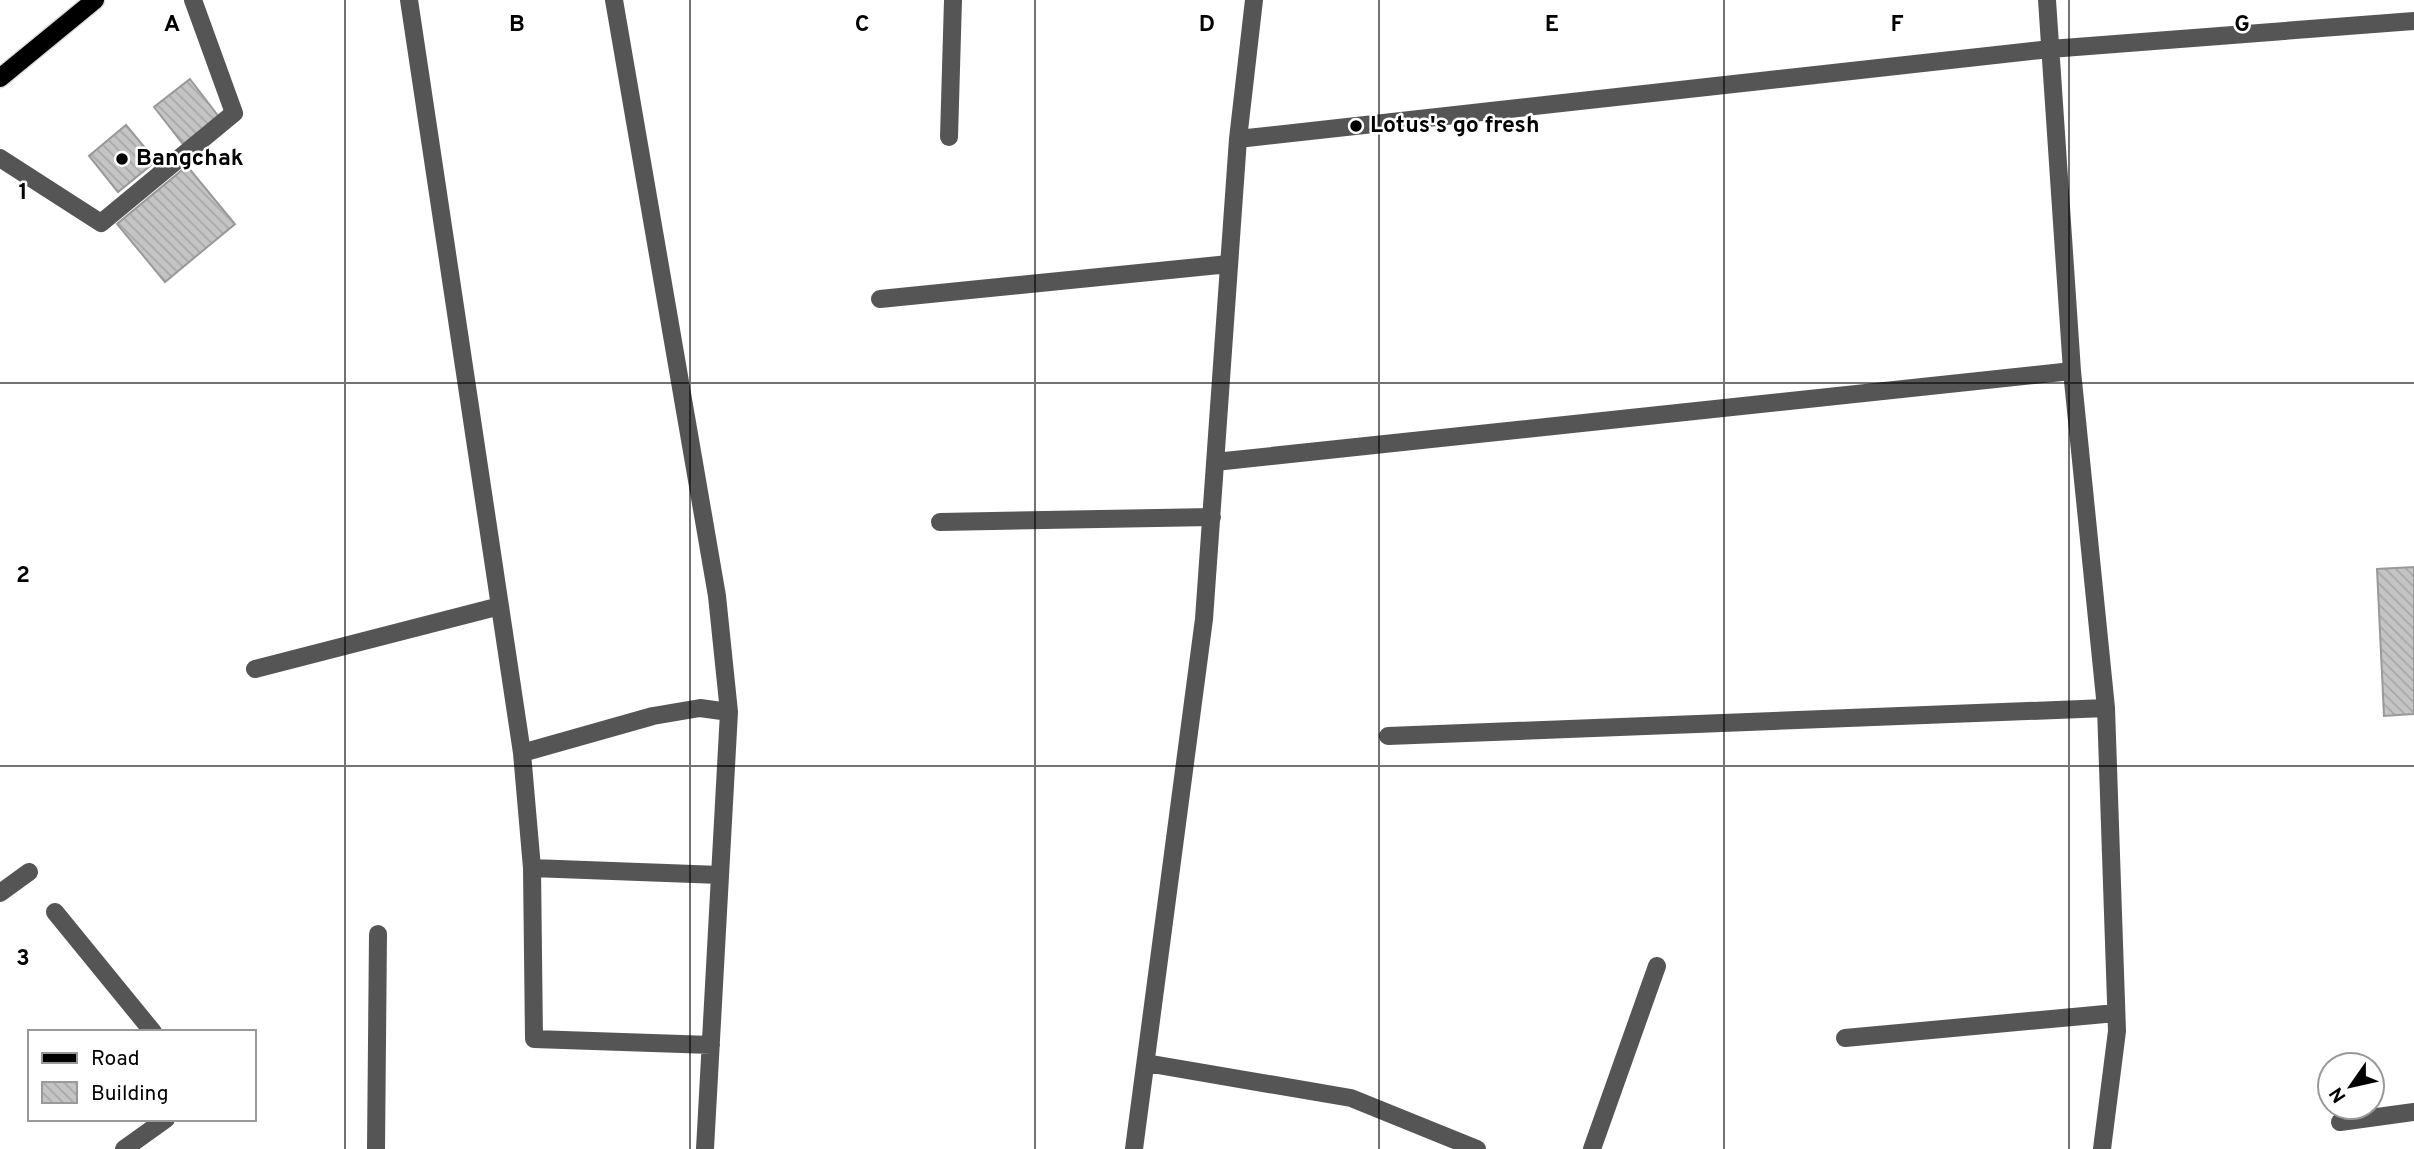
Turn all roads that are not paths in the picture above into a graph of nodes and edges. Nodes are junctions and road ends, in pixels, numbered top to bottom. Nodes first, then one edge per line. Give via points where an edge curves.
1 (95, 0) edge
2 (193, 0) edge
3 (409, 0) edge
4 (614, 0) edge
5 (953, 0) edge
6 (1254, 0) edge
7 (2047, 0) edge
8 (2414, 21) edge
9 (2050, 48) junction
10 (0, 78) edge
11 (949, 137) dead end
12 (1238, 139) junction
13 (0, 158) edge
14 (1229, 264) junction
15 (880, 299) dead end
16 (2072, 371) junction
17 (1215, 462) junction
18 (1212, 517) junction
19 (940, 522) dead end
20 (500, 606) junction
21 (255, 669) dead end
22 (2106, 708) junction
23 (729, 712) junction
24 (1388, 736) dead end
25 (522, 753) junction
26 (532, 868) junction
27 (29, 872) dead end
28 (720, 875) junction
29 (0, 893) edge
30 (55, 912) dead end
31 (378, 934) dead end
32 (1657, 966) dead end
33 (2116, 1013) junction
34 (151, 1030) edge
35 (1845, 1038) dead end
36 (711, 1045) junction
37 (1146, 1063) junction
38 (2414, 1112) edge
39 (163, 1121) edge
40 (2340, 1122) dead end
41 (124, 1149) edge
42 (376, 1149) edge
43 (705, 1149) edge
44 (1134, 1149) edge
45 (1477, 1149) edge
46 (1592, 1149) edge
47 (2102, 1149) edge

1 - 10 main road
2 - 13 street via 233,113 111,215 101,223
3 - 20 street
4 - 23 street via 718,596
5 - 11 street
6 - 12 street
7 - 9 street
8 - 9 street
9 - 12 street
9 - 16 street
12 - 14 street
14 - 15 street
14 - 17 street
16 - 17 street
16 - 22 street
17 - 18 street
18 - 19 street
18 - 37 street via 1204,619
20 - 21 street
20 - 25 street
22 - 24 street
22 - 33 street
23 - 25 street via 700,708 653,716
23 - 28 street
25 - 26 street
26 - 28 street
26 - 36 street via 534,1039
27 - 29 street
28 - 36 street
30 - 34 street
31 - 42 street
32 - 46 street
33 - 35 street
33 - 47 street
36 - 43 street
37 - 44 street
37 - 45 street via 1351,1098
38 - 40 street
39 - 41 street

